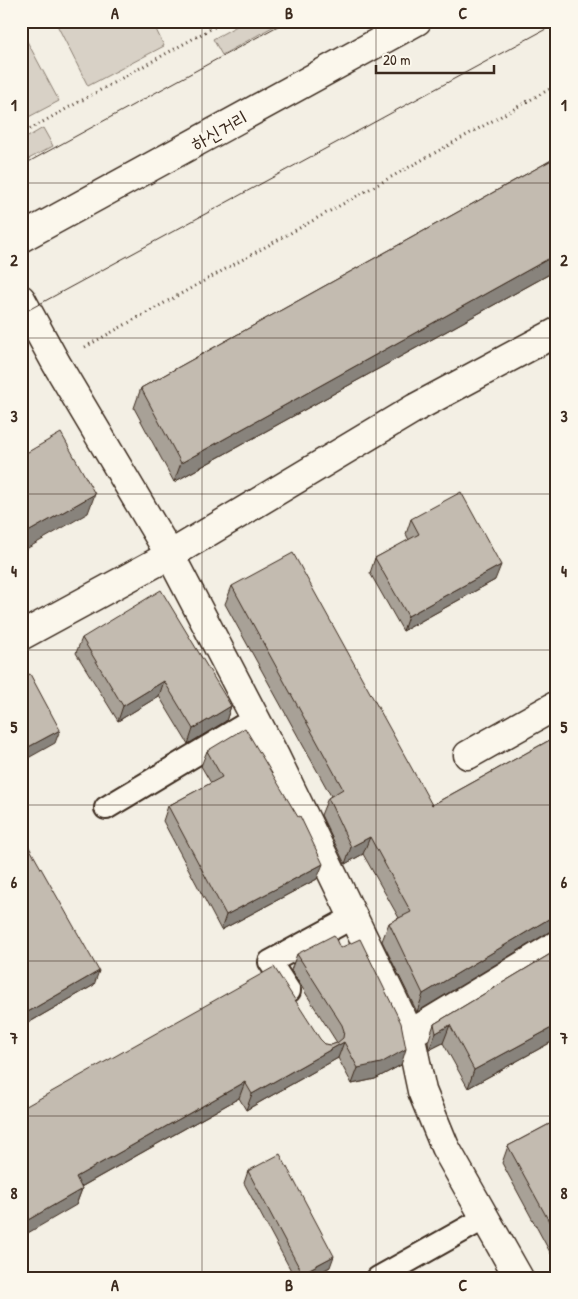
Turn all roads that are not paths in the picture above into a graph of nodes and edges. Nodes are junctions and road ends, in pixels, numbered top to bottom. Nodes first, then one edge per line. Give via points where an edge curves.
1 (417, 21) edge
2 (21, 238) edge
3 (21, 298) edge
4 (557, 332) edge
5 (170, 555) junction
6 (21, 636) edge
7 (557, 705) edge
8 (256, 718) junction
9 (468, 755) dead end
10 (106, 808) dead end
11 (353, 917) junction
12 (557, 945) edge
13 (300, 1009) edge
14 (410, 1034) junction
15 (485, 1218) junction
16 (378, 1278) edge
17 (519, 1278) edge

1 - 2 street, 하신거리
3 - 5 street
4 - 5 street via 415,408
5 - 6 street
5 - 8 street
7 - 9 street
8 - 10 lane
8 - 11 street
11 - 13 lane via 270,962
11 - 14 street
12 - 14 street
14 - 15 street via 422,1091 445,1147
15 - 16 lane
15 - 17 street

